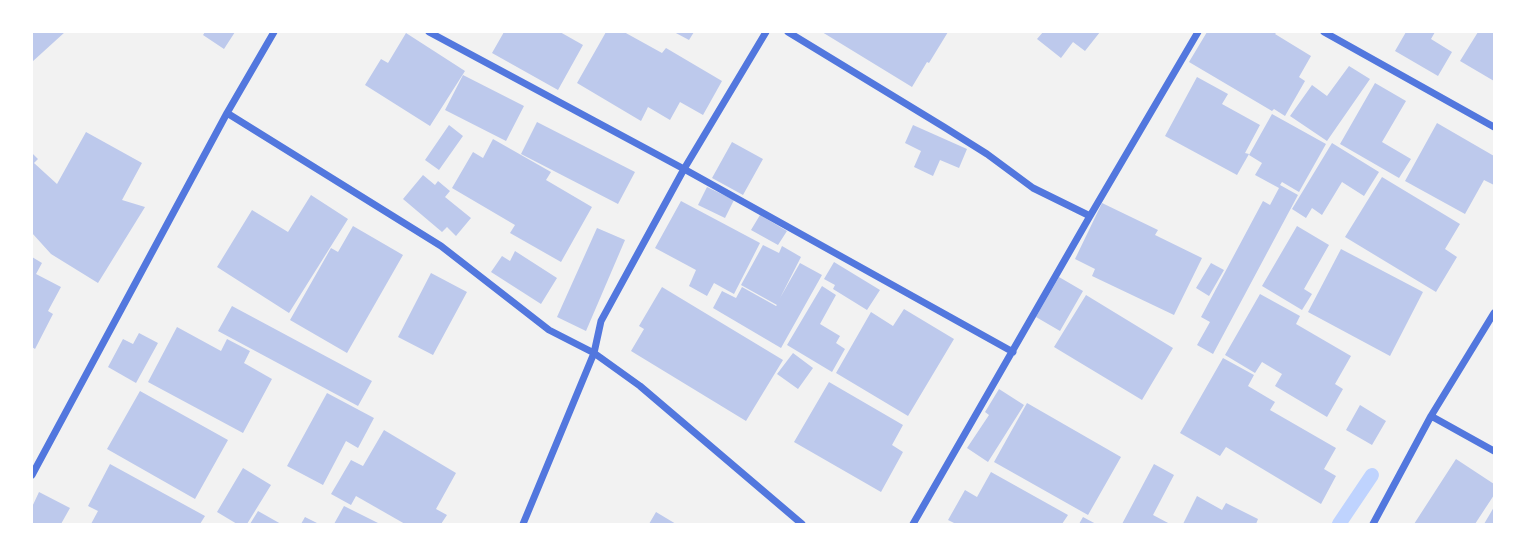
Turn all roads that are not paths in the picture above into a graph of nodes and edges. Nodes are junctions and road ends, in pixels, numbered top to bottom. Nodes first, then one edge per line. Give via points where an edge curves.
1 (274, 32) edge
2 (429, 32) edge
3 (766, 32) edge
4 (788, 32) edge
5 (1198, 32) edge
6 (1324, 32) edge
7 (227, 113) junction
8 (1494, 127) edge
9 (684, 169) junction
10 (1090, 216) junction
11 (1494, 313) edge
12 (1013, 352) junction
13 (594, 353) junction
14 (1431, 416) junction
15 (1494, 451) edge
16 (32, 475) edge
17 (523, 524) edge
18 (802, 524) edge
19 (913, 524) edge
20 (1373, 524) edge

1 - 7 street
2 - 9 street
3 - 9 street
4 - 10 street via 987,154 1033,188
5 - 10 street
6 - 8 street
7 - 13 street via 441,246 549,330
7 - 16 street
9 - 12 street
9 - 13 street via 601,321
10 - 12 street
11 - 14 street
12 - 19 street
13 - 17 street
13 - 18 street via 640,386
14 - 15 street
14 - 20 street

